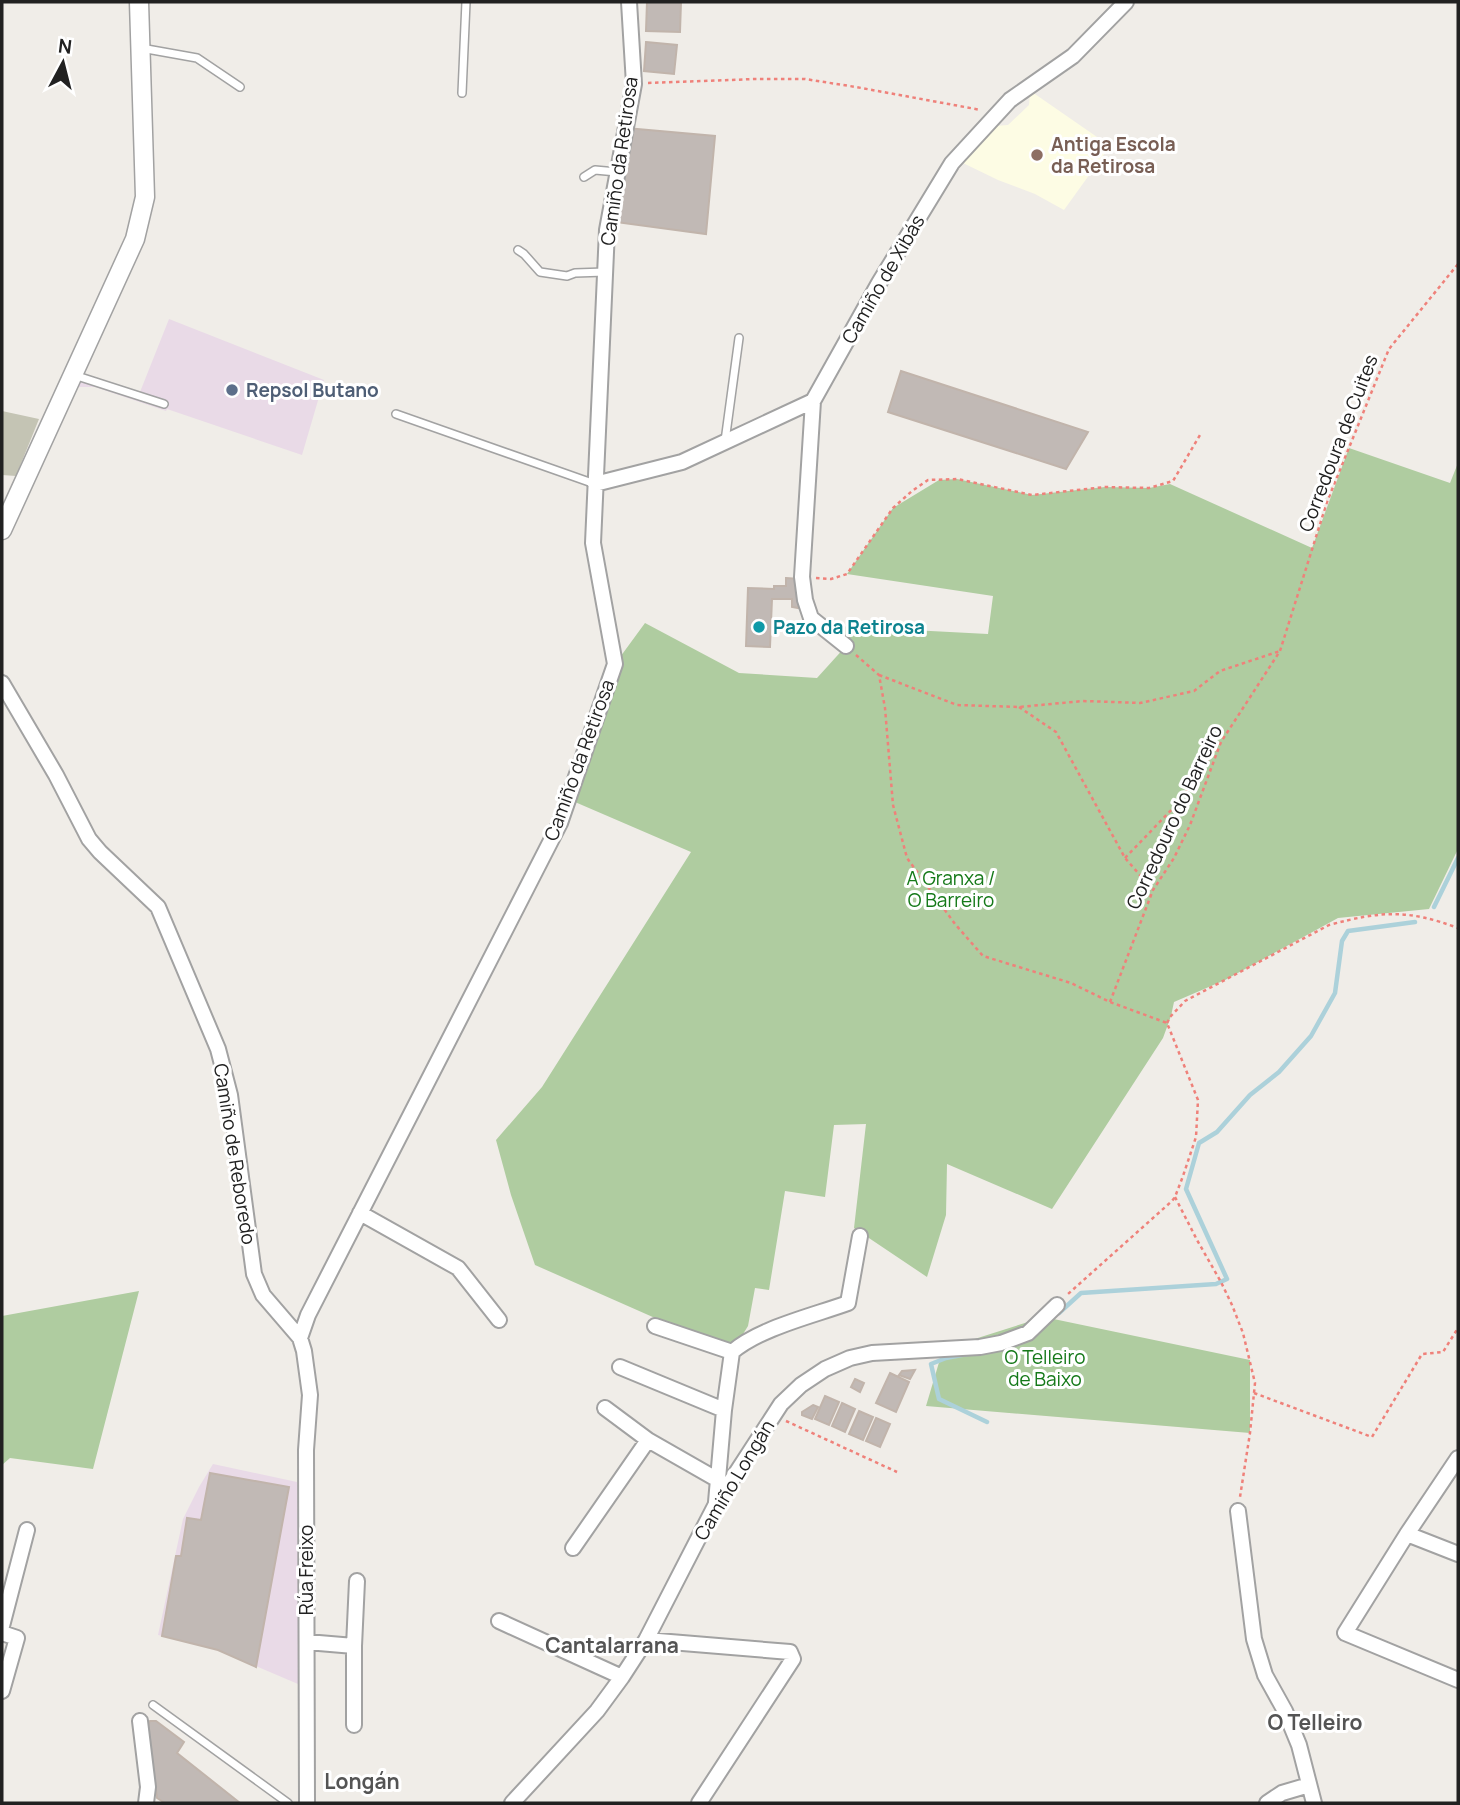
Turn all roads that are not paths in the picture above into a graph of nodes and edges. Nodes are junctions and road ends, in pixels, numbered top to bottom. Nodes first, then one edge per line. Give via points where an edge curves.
1 (139, 2) edge
2 (466, 2) edge
3 (629, 2) edge
4 (1126, 2) edge
5 (140, 48) junction
6 (240, 87) dead end
7 (462, 93) dead end
8 (617, 172) junction
9 (584, 177) dead end
10 (517, 250) dead end
11 (605, 272) junction
12 (739, 338) dead end
13 (73, 375) junction
14 (813, 401) junction
15 (164, 404) dead end
16 (396, 414) dead end
17 (725, 442) junction
18 (595, 484) junction
19 (2, 530) edge
20 (846, 646) road end
21 (2, 684) edge
22 (360, 1213) junction
23 (860, 1236) dead end
24 (1057, 1305) road end
25 (499, 1320) dead end
26 (655, 1326) dead end
27 (300, 1338) junction
28 (732, 1352) junction
29 (620, 1367) dead end
30 (604, 1408) dead end
31 (724, 1410) junction
32 (648, 1440) junction
33 (1458, 1458) edge
34 (718, 1480) junction
35 (716, 1504) junction
36 (1238, 1511) road end
37 (27, 1530) dead end
38 (1407, 1534) junction
39 (573, 1548) dead end
40 (1458, 1554) edge
41 (357, 1580) dead end
42 (499, 1621) dead end
43 (2, 1626) edge
44 (2, 1633) edge
45 (646, 1640) junction
46 (307, 1642) junction
47 (355, 1646) junction
48 (622, 1677) junction
49 (1458, 1680) edge
50 (2, 1691) edge
51 (153, 1705) dead end
52 (140, 1721) dead end
53 (354, 1725) dead end
54 (1309, 1785) junction
55 (146, 1803) edge
56 (288, 1803) edge
57 (307, 1803) edge
58 (512, 1803) edge
59 (699, 1803) edge
60 (1267, 1803) edge
61 (1314, 1803) edge

1 - 5 street
2 - 7 lane
3 - 8 street, Camiño da Retirosa via 634,84
4 - 14 street, Camiño de Xibás via 1073,56 1010,100 952,163
5 - 6 lane via 197,58
5 - 13 street via 145,197 135,239
8 - 9 lane via 595,170
8 - 11 street, Camiño da Retirosa
10 - 11 lane via 540,272 567,276
11 - 18 street, Camiño da Retirosa
12 - 17 lane
13 - 15 lane
13 - 19 street
14 - 17 street
14 - 20 street via 802,576 805,600 811,618
16 - 18 lane
17 - 18 street via 682,462
18 - 22 street, Camiño da Retirosa via 593,543 615,664 559,823
21 - 27 street, Camiño de Reboredo via 89,839 158,907 218,1049 230,1095 254,1274 263,1295
22 - 25 street via 458,1268
22 - 27 street, Camiño da Retirosa
23 - 28 street via 848,1303 757,1335
24 - 35 street, Camiño Longán via 1028,1333 1001,1343 872,1353 825,1369 781,1404
26 - 28 street
27 - 46 street, Rúa Freixo via 310,1395
28 - 31 street
29 - 31 street
30 - 32 street
31 - 34 street
32 - 34 street
32 - 39 street
33 - 38 street
34 - 35 street
35 - 45 street, Camiño Longán
36 - 54 street via 1254,1639 1265,1675 1299,1745
37 - 43 street
38 - 40 street
38 - 49 street via 1345,1633
41 - 47 street
42 - 48 street
44 - 50 street via 17,1639
45 - 48 street, Camiño Longán
45 - 59 street via 790,1651 793,1659
46 - 47 street
46 - 57 street, Rúa Freixo
47 - 53 street
48 - 58 street, Camiño Longán via 597,1711
51 - 56 lane
52 - 55 street
54 - 60 street
54 - 61 street

